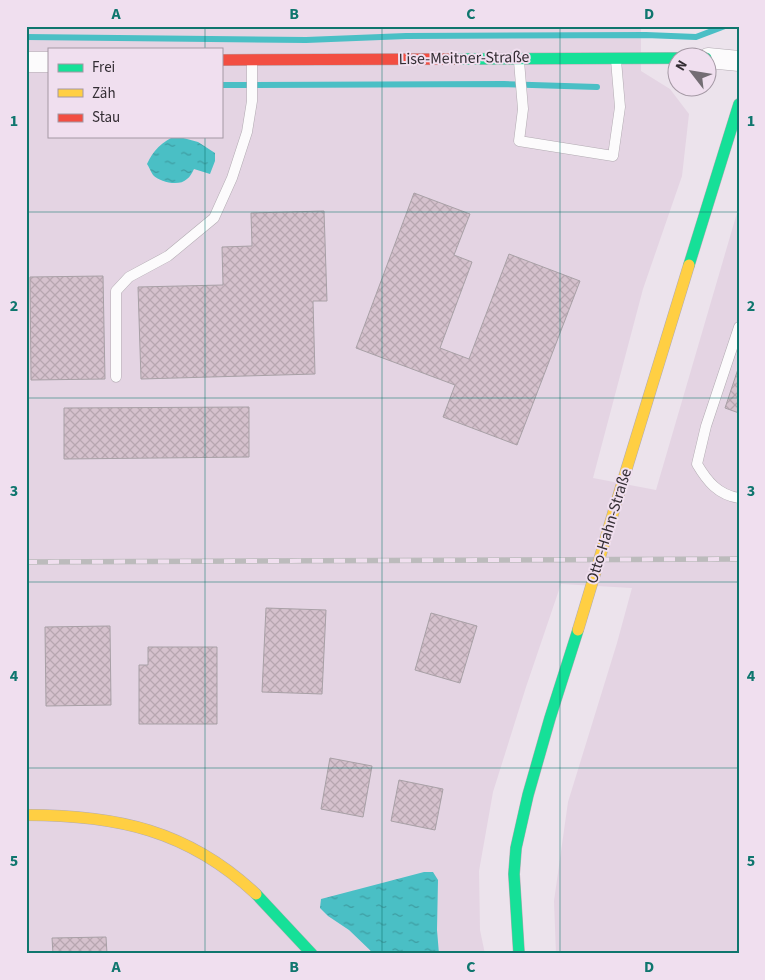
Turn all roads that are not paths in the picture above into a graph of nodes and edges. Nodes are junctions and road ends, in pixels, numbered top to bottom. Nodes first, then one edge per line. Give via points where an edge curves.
1 (615, 57) junction
2 (519, 58) junction
3 (668, 58) edge
4 (718, 59) edge
5 (222, 60) edge
6 (252, 60) junction
7 (739, 61) edge
8 (26, 62) edge
9 (48, 62) edge
10 (739, 104) edge
11 (739, 327) edge
12 (116, 377) dead end
13 (739, 498) edge
14 (26, 814) edge
15 (312, 954) edge
16 (519, 954) edge

1 - 2 street, Lise-Meitner-Straße
1 - 2 lane via 620,107 613,156 519,142 522,108
1 - 3 street, Lise-Meitner-Straße
2 - 6 street, Lise-Meitner-Straße
4 - 7 street, Lise-Meitner-Straße
5 - 6 street, Lise-Meitner-Straße
6 - 12 lane via 252,101 247,132 214,218 168,256 129,277 116,291
8 - 9 street
10 - 16 street, Otto-Hahn-Straße, bridge via 528,795 516,848 514,874
11 - 13 lane via 706,426 697,464 717,490
14 - 15 street via 111,820 146,829 186,846 240,880

